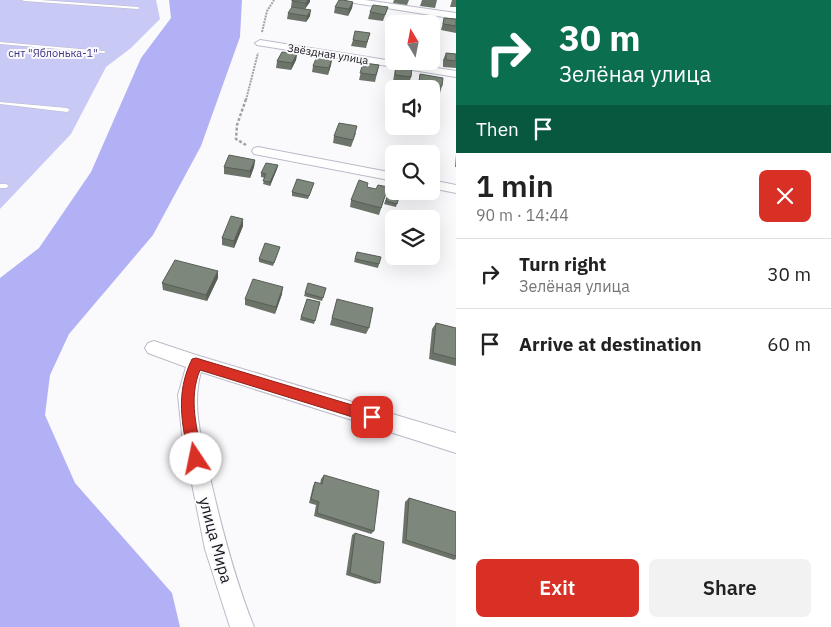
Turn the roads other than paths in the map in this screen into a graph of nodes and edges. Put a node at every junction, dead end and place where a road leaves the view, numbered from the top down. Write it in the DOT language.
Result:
graph roads {
  1 [pos="24,0"];
  2 [pos="348,0"];
  3 [pos="138,8"];
  4 [pos="456,16"];
  5 [pos="0,43"];
  6 [pos="260,44"];
  7 [pos="104,52"];
  8 [pos="456,74"];
  9 [pos="0,103"];
  10 [pos="67,110"];
  11 [pos="258,151"];
  12 [pos="385,175"];
  13 [pos="440,186"];
  14 [pos="456,189"];
  15 [pos="154,348"];
  16 [pos="196,363"];
  17 [pos="456,443"];
  18 [pos="242,627"];
  1 -- 3 [label="lane"];
  2 -- 4 [label="street"];
  5 -- 7 [label="lane"];
  6 -- 8 [label="street, Звёздная улица"];
  9 -- 10 [label="lane"];
  11 -- 12 [label="street"];
  13 -- 14 [label="street"];
  15 -- 16 [label="street"];
  16 -- 17 [label="street"];
  16 -- 18 [label="street, улица Мира"];
}
